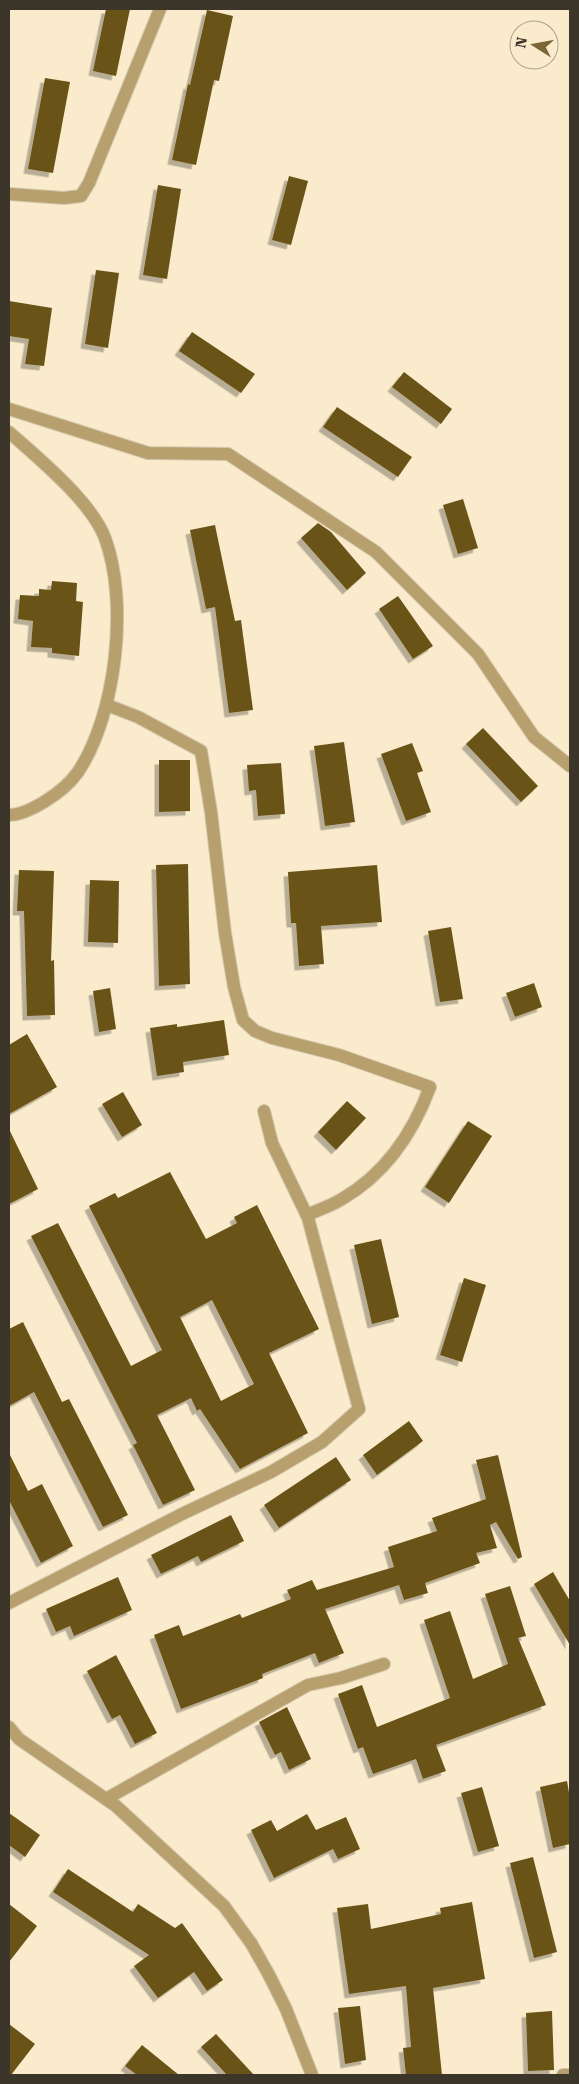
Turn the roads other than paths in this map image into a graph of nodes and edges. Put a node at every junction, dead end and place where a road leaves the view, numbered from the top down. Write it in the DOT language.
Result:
graph roads {
  1 [pos="160,9"];
  2 [pos="9,194"];
  3 [pos="9,409"];
  4 [pos="9,432"];
  5 [pos="107,706"];
  6 [pos="570,766"];
  7 [pos="9,814"];
  8 [pos="264,1111"];
  9 [pos="307,1215"];
  10 [pos="9,1603"];
  11 [pos="384,1664"];
  12 [pos="9,1727"];
  13 [pos="106,1799"];
  14 [pos="312,2075"];
  15 [pos="563,2075"];
  16 [pos="570,2075"];
  1 -- 2 [label="street"];
  3 -- 6 [label="street"];
  4 -- 5 [label="street"];
  5 -- 7 [label="street"];
  5 -- 9 [label="street"];
  8 -- 9 [label="street"];
  9 -- 10 [label="street"];
  11 -- 13 [label="street"];
  12 -- 13 [label="street"];
  13 -- 14 [label="street"];
  15 -- 16 [label="street"];
}
